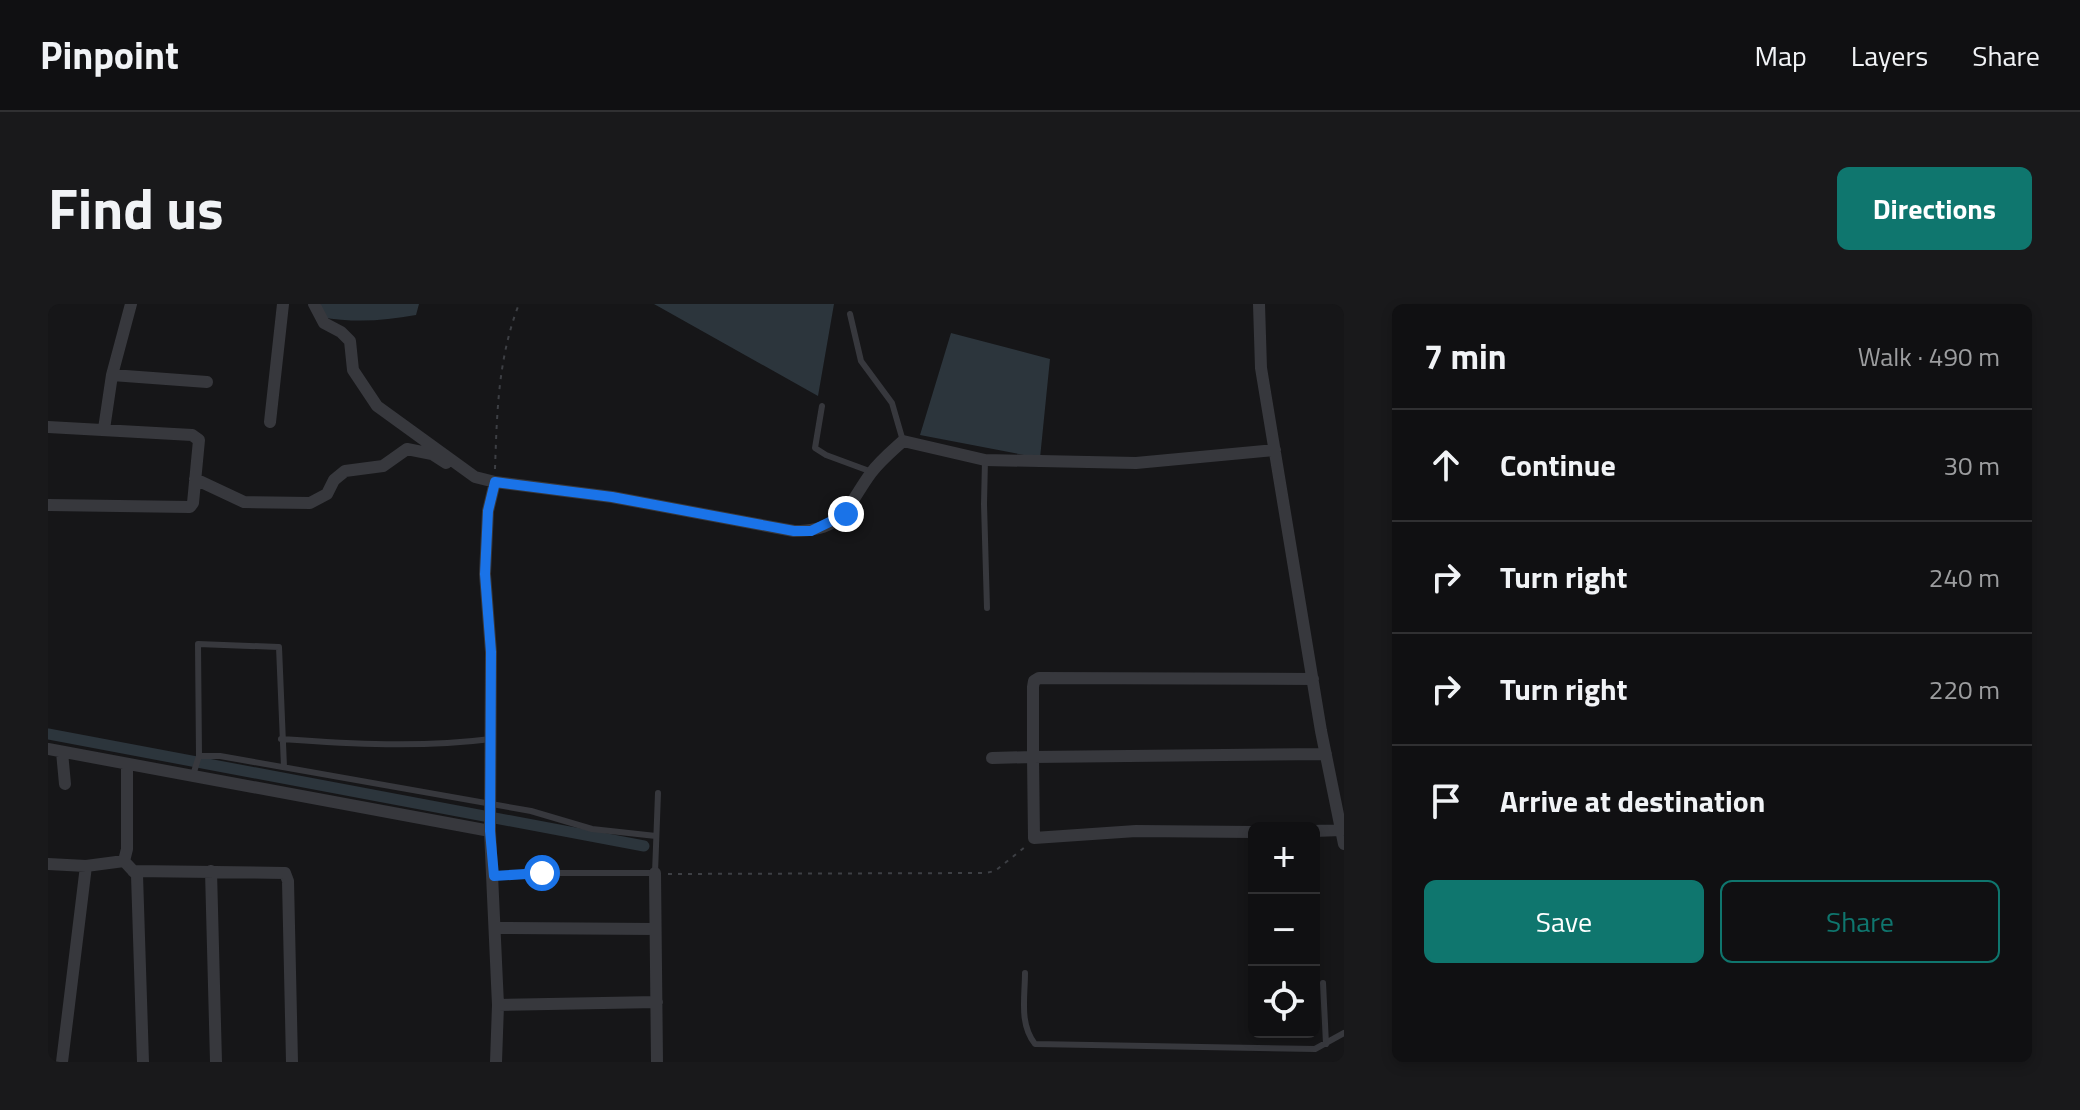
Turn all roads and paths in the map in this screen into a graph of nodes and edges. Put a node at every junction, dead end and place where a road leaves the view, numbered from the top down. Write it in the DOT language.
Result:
graph roads {
  1 [pos="131,304"];
  2 [pos="283,304"];
  3 [pos="314,304"];
  4 [pos="519,304"];
  5 [pos="1259,304"];
  6 [pos="850,314"];
  7 [pos="112,375"];
  8 [pos="207,382"];
  9 [pos="822,406"];
  10 [pos="270,422"];
  11 [pos="48,427"];
  12 [pos="104,429"];
  13 [pos="903,441"];
  14 [pos="1275,450"];
  15 [pos="985,460"];
  16 [pos="872,472"];
  17 [pos="475,477"];
  18 [pos="195,479"];
  19 [pos="495,482"];
  20 [pos="48,505"];
  21 [pos="987,608"];
  22 [pos="1313,679"];
  23 [pos="281,739"];
  24 [pos="491,739"];
  25 [pos="48,749"];
  26 [pos="62,752"];
  27 [pos="1326,754"];
  28 [pos="199,756"];
  29 [pos="1033,757"];
  30 [pos="992,758"];
  31 [pos="127,764"];
  32 [pos="284,767"];
  33 [pos="193,776"];
  34 [pos="65,784"];
  35 [pos="658,793"];
  36 [pos="491,815"];
  37 [pos="1341,830"];
  38 [pos="1320,831"];
  39 [pos="1248,832"];
  40 [pos="656,836"];
  41 [pos="1034,838"];
  42 [pos="1344,844"];
  43 [pos="48,864"];
  44 [pos="86,866"];
  45 [pos="128,866"];
  46 [pos="211,871"];
  47 [pos="655,873"];
  48 [pos="494,876"];
  49 [pos="495,928"];
  50 [pos="655,929"];
  51 [pos="1025,973"];
  52 [pos="1323,983"];
  53 [pos="657,1002"];
  54 [pos="498,1005"];
  55 [pos="1344,1033"];
  56 [pos="1326,1044"];
  57 [pos="62,1062"];
  58 [pos="143,1062"];
  59 [pos="216,1062"];
  60 [pos="292,1062"];
  61 [pos="496,1062"];
  62 [pos="657,1062"];
  1 -- 7 [label="street"];
  2 -- 10 [label="street"];
  3 -- 17 [label="street"];
  4 -- 19 [label="path"];
  5 -- 14 [label="street"];
  6 -- 13 [label="lane"];
  7 -- 8 [label="street"];
  7 -- 12 [label="street"];
  9 -- 16 [label="lane"];
  11 -- 12 [label="street"];
  12 -- 18 [label="street"];
  13 -- 15 [label="street"];
  13 -- 16 [label="street"];
  14 -- 15 [label="street"];
  14 -- 22 [label="street"];
  15 -- 21 [label="lane"];
  16 -- 19 [label="street"];
  17 -- 18 [label="street"];
  17 -- 19 [label="street"];
  18 -- 20 [label="street"];
  19 -- 24 [label="street"];
  22 -- 27 [label="street"];
  22 -- 29 [label="street"];
  23 -- 24 [label="lane"];
  23 -- 28 [label="lane"];
  23 -- 32 [label="lane"];
  24 -- 36 [label="street"];
  25 -- 26 [label="street"];
  26 -- 31 [label="street"];
  26 -- 34 [label="street"];
  27 -- 29 [label="street"];
  27 -- 37 [label="street"];
  28 -- 32 [label="lane"];
  28 -- 33 [label="lane"];
  29 -- 30 [label="street"];
  29 -- 41 [label="street"];
  31 -- 33 [label="street"];
  31 -- 45 [label="street"];
  32 -- 36 [label="lane"];
  33 -- 36 [label="street"];
  35 -- 40 [label="lane"];
  36 -- 40 [label="lane"];
  36 -- 48 [label="street"];
  37 -- 38 [label="street"];
  37 -- 42 [label="street"];
  39 -- 41 [label="street"];
  40 -- 47 [label="lane"];
  41 -- 47 [label="path"];
  43 -- 44 [label="street"];
  44 -- 45 [label="street"];
  44 -- 57 [label="street"];
  45 -- 46 [label="street"];
  45 -- 58 [label="street"];
  46 -- 59 [label="street"];
  46 -- 60 [label="street"];
  47 -- 48 [label="lane"];
  47 -- 50 [label="street"];
  48 -- 49 [label="street"];
  49 -- 50 [label="street"];
  49 -- 54 [label="street"];
  50 -- 53 [label="street"];
  51 -- 56 [label="lane"];
  52 -- 56 [label="lane"];
  53 -- 54 [label="street"];
  53 -- 62 [label="street"];
  54 -- 61 [label="street"];
  55 -- 56 [label="lane"];
}
